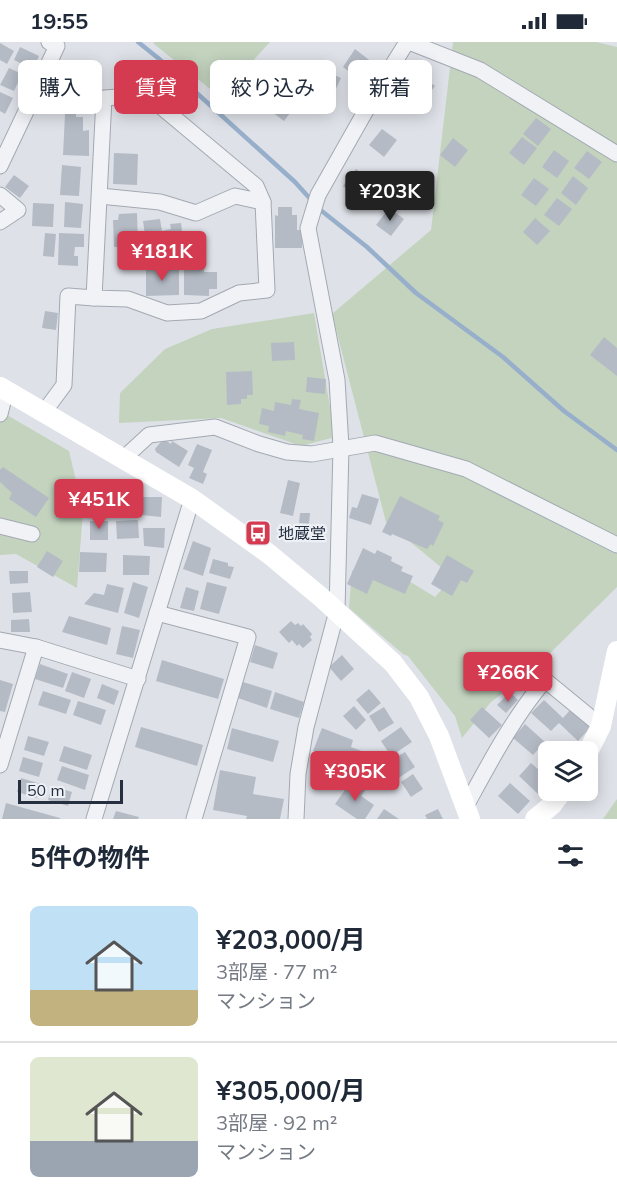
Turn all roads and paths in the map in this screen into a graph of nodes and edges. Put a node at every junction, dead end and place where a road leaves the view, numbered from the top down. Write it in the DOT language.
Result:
graph roads {
  1 [pos="50,42"];
  2 [pos="408,42"];
  3 [pos="617,154"];
  4 [pos="1,160"];
  5 [pos="0,195"];
  6 [pos="99,196"];
  7 [pos="263,202"];
  8 [pos="0,222"];
  9 [pos="94,298"];
  10 [pos="3,388"];
  11 [pos="44,412"];
  12 [pos="0,414"];
  13 [pos="341,447"];
  14 [pos="124,458"];
  15 [pos="192,499"];
  16 [pos="0,526"];
  17 [pos="32,534"];
  18 [pos="617,545"];
  19 [pos="337,611"];
  20 [pos="157,613"];
  21 [pos="0,639"];
  22 [pos="36,647"];
  23 [pos="617,651"];
  24 [pos="138,679"];
  25 [pos="601,726"];
  26 [pos="6,727"];
  27 [pos="594,741"];
  28 [pos="0,765"];
  29 [pos="555,801"];
  30 [pos="468,813"];
  31 [pos="94,819"];
  32 [pos="194,819"];
  33 [pos="296,819"];
  34 [pos="535,819"];
  1 -- 4 [label="street"];
  2 -- 3 [label="street"];
  2 -- 13 [label="street"];
  5 -- 8 [label="street"];
  6 -- 7 [label="street"];
  6 -- 7 [label="street"];
  6 -- 9 [label="street"];
  7 -- 9 [label="street"];
  9 -- 11 [label="street"];
  10 -- 11 [label="street"];
  10 -- 12 [label="street"];
  11 -- 14 [label="street"];
  13 -- 14 [label="street"];
  13 -- 18 [label="street"];
  13 -- 19 [label="street"];
  14 -- 15 [label="street"];
  15 -- 19 [label="street"];
  15 -- 20 [label="street"];
  16 -- 17 [label="street"];
  19 -- 30 [label="street"];
  19 -- 33 [label="street"];
  20 -- 24 [label="street"];
  20 -- 32 [label="street"];
  21 -- 22 [label="street"];
  22 -- 24 [label="street"];
  22 -- 26 [label="street"];
  23 -- 25 [label="street"];
  24 -- 31 [label="street"];
  25 -- 27 [label="street"];
  25 -- 30 [label="street"];
  26 -- 28 [label="street"];
  29 -- 34 [label="street"];
}
